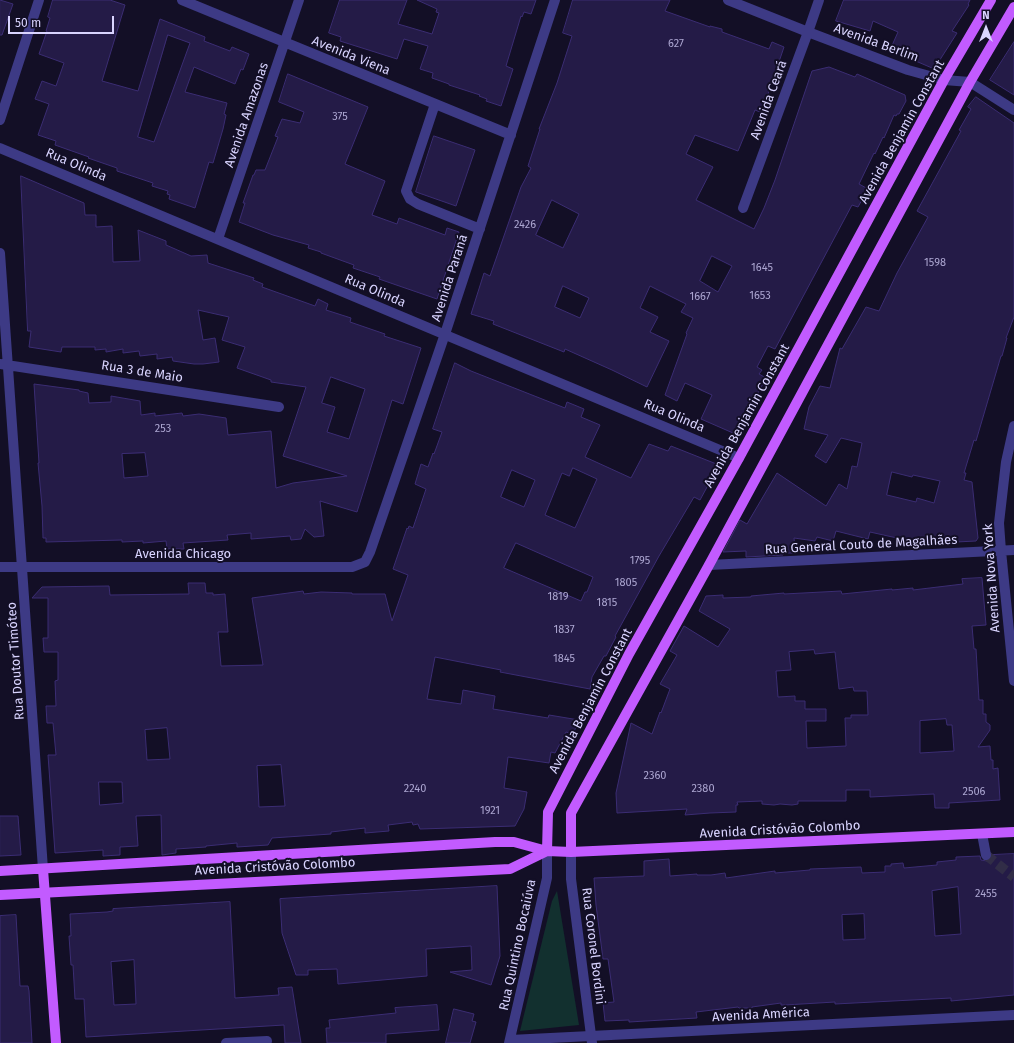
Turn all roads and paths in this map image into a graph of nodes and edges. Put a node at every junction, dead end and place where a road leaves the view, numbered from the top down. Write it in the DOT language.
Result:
graph roads {
  1 [pos="39,0"];
  2 [pos="182,0"];
  3 [pos="299,0"];
  4 [pos="555,0"];
  5 [pos="728,0"];
  6 [pos="819,0"];
  7 [pos="991,0"];
  8 [pos="1014,7"];
  9 [pos="808,32"];
  10 [pos="285,43"];
  11 [pos="944,80"];
  12 [pos="970,82"];
  13 [pos="435,104"];
  14 [pos="1014,110"];
  15 [pos="0,120"];
  16 [pos="511,135"];
  17 [pos="0,148"];
  18 [pos="743,208"];
  19 [pos="480,229"];
  20 [pos="218,239"];
  21 [pos="0,253"];
  22 [pos="445,334"];
  23 [pos="4,364"];
  24 [pos="279,406"];
  25 [pos="1014,426"];
  26 [pos="739,458"];
  27 [pos="1014,550"];
  28 [pos="1001,551"];
  29 [pos="365,562"];
  30 [pos="708,565"];
  31 [pos="0,568"];
  32 [pos="23,568"];
  33 [pos="1014,681"];
  34 [pos="1014,832"];
  35 [pos="982,834"];
  36 [pos="547,852"];
  37 [pos="571,852"];
  38 [pos="986,856"];
  39 [pos="44,869"];
  40 [pos="0,871"];
  41 [pos="46,892"];
  42 [pos="0,895"];
  43 [pos="1014,1015"];
  44 [pos="591,1040"];
  45 [pos="267,1041"];
  46 [pos="510,1042"];
  47 [pos="56,1043"];
  48 [pos="226,1043"];
  1 -- 15 [label="street"];
  2 -- 10 [label="street, Avenida Viena"];
  3 -- 10 [label="street, Avenida Amazonas"];
  4 -- 16 [label="street, Avenida Paraná"];
  5 -- 9 [label="street, Avenida Berlim"];
  6 -- 9 [label="street, Avenida Ceará"];
  7 -- 11 [label="main road, Avenida Benjamin Constant"];
  8 -- 12 [label="main road"];
  9 -- 11 [label="street, Avenida Berlim"];
  9 -- 18 [label="street, Avenida Ceará"];
  10 -- 13 [label="street, Avenida Viena"];
  10 -- 20 [label="street, Avenida Amazonas"];
  11 -- 12 [label="street, Avenida Berlim"];
  11 -- 26 [label="main road, Avenida Benjamin Constant"];
  12 -- 14 [label="street, Avenida Berlim"];
  12 -- 30 [label="main road"];
  13 -- 16 [label="street, Avenida Viena"];
  13 -- 19 [label="street"];
  16 -- 19 [label="street, Avenida Paraná"];
  17 -- 20 [label="street, Rua Olinda"];
  19 -- 22 [label="street, Avenida Paraná"];
  20 -- 22 [label="street, Rua Olinda"];
  21 -- 23 [label="street, Rua Doutor Timóteo"];
  22 -- 26 [label="street, Rua Olinda"];
  22 -- 29 [label="street, Avenida Paraná"];
  23 -- 24 [label="street, Rua 3 de Maio"];
  23 -- 32 [label="street, Rua Doutor Timóteo"];
  25 -- 28 [label="street, Avenida Nova York"];
  26 -- 36 [label="main road, Avenida Benjamin Constant"];
  27 -- 28 [label="street, Rua General Couto de Magalhães"];
  28 -- 30 [label="street, Rua General Couto de Magalhães"];
  28 -- 33 [label="street, Avenida Nova York"];
  29 -- 32 [label="street, Avenida Chicago"];
  30 -- 37 [label="main road"];
  31 -- 32 [label="street, Avenida Chicago"];
  32 -- 39 [label="street, Rua Doutor Timóteo"];
  34 -- 35 [label="main road, Avenida Cristóvão Colombo"];
  35 -- 37 [label="main road, Avenida Cristóvão Colombo"];
  35 -- 38 [label="street"];
  36 -- 37 [label="main road, Avenida Cristóvão Colombo"];
  36 -- 39 [label="main road, Avenida Cristóvão Colombo"];
  36 -- 41 [label="main road, Avenida Cristóvão Colombo"];
  36 -- 46 [label="street, Rua Quintino Bocaiúva"];
  37 -- 44 [label="street, Rua Coronel Bordini"];
  39 -- 40 [label="main road, Avenida Cristóvão Colombo"];
  39 -- 41 [label="main road, Rua Doutor Timóteo"];
  41 -- 42 [label="main road, Avenida Cristóvão Colombo"];
  41 -- 47 [label="main road, Rua Doutor Timóteo"];
  43 -- 44 [label="street, Avenida América"];
  44 -- 46 [label="street, Avenida América"];
  45 -- 48 [label="street"];
}
